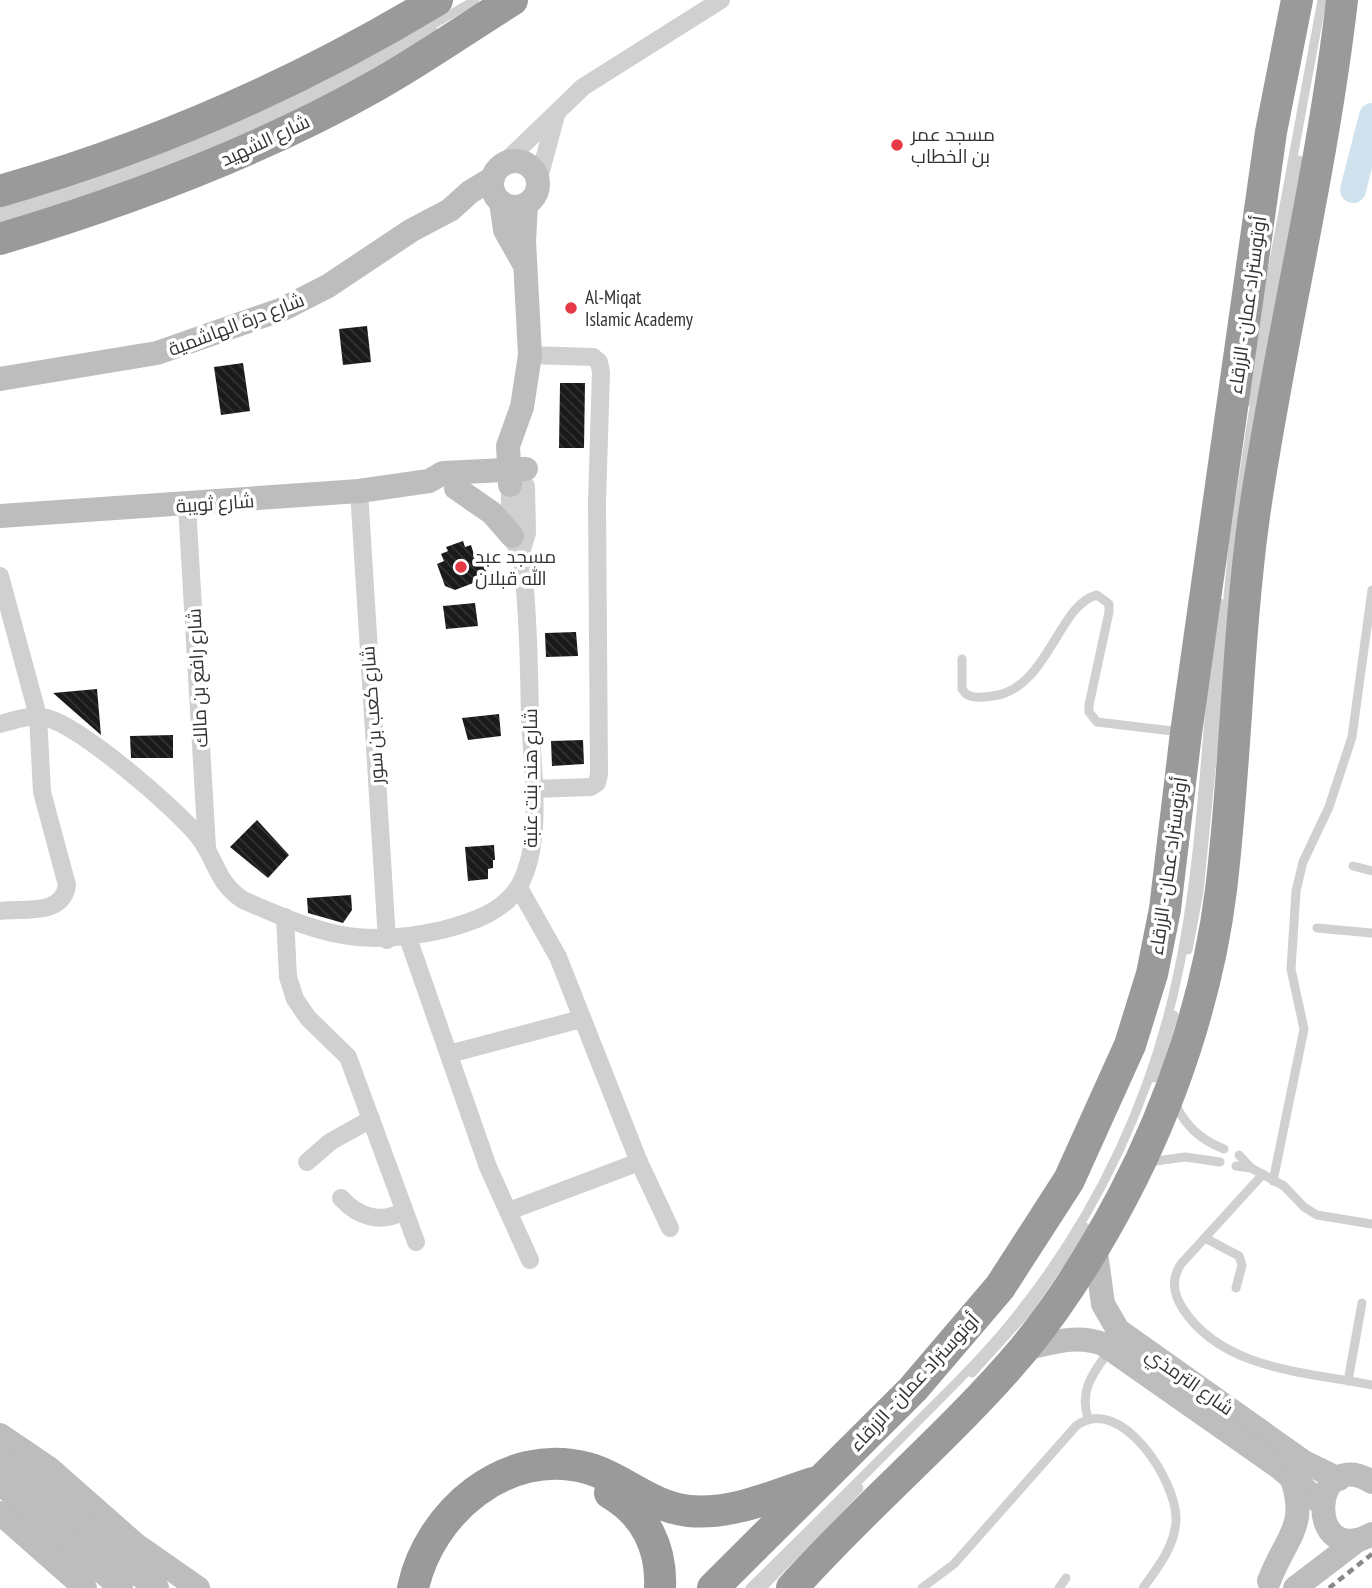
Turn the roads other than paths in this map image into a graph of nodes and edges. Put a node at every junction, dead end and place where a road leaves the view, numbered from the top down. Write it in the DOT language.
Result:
graph roads {
  1 [pos="437,0"];
  2 [pos="475,0"];
  3 [pos="490,0"];
  4 [pos="512,0"];
  5 [pos="721,0"];
  6 [pos="1278,0"];
  7 [pos="1297,0"];
  8 [pos="1322,0"];
  9 [pos="1329,0"];
  10 [pos="1342,0"];
  11 [pos="557,112"];
  12 [pos="1271,132"];
  13 [pos="538,181"];
  14 [pos="505,190"];
  15 [pos="0,191"];
  16 [pos="0,211"];
  17 [pos="0,219"];
  18 [pos="0,239"];
  19 [pos="530,355"];
  20 [pos="0,379"];
  21 [pos="518,478"];
  22 [pos="429,481"];
  23 [pos="456,488"];
  24 [pos="359,491"];
  25 [pos="187,505"];
  26 [pos="0,516"];
  27 [pos="517,544"];
  28 [pos="0,576"];
  29 [pos="1372,590"];
  30 [pos="962,659"];
  31 [pos="38,716"];
  32 [pos="0,724"];
  33 [pos="1186,733"];
  34 [pos="533,789"];
  35 [pos="207,851"];
  36 [pos="1353,866"];
  37 [pos="1372,871"];
  38 [pos="519,888"];
  39 [pos="0,911"];
  40 [pos="285,918"];
  41 [pos="1317,928"];
  42 [pos="1372,933"];
  43 [pos="408,938"];
  44 [pos="387,940"];
  45 [pos="581,1019"];
  46 [pos="449,1055"];
  47 [pos="1170,1088"];
  48 [pos="371,1119"];
  49 [pos="1224,1149"];
  50 [pos="1240,1155"];
  51 [pos="307,1162"];
  52 [pos="1220,1162"];
  53 [pos="639,1163"];
  54 [pos="1138,1166"];
  55 [pos="1236,1166"];
  56 [pos="1251,1167"];
  57 [pos="1263,1174"];
  58 [pos="1273,1181"];
  59 [pos="341,1198"];
  60 [pos="404,1211"];
  61 [pos="509,1211"];
  62 [pos="1372,1224"];
  63 [pos="670,1227"];
  64 [pos="1205,1238"];
  65 [pos="416,1242"];
  66 [pos="1095,1245"];
  67 [pos="530,1260"];
  68 [pos="1236,1288"];
  69 [pos="1362,1303"];
  70 [pos="1111,1348"];
  71 [pos="1024,1349"];
  72 [pos="1348,1381"];
  73 [pos="1372,1385"];
  74 [pos="1088,1419"];
  75 [pos="0,1435"];
  76 [pos="0,1457"];
  77 [pos="1291,1476"];
  78 [pos="1361,1477"];
  79 [pos="818,1482"];
  80 [pos="0,1483"];
  81 [pos="1321,1508"];
  82 [pos="0,1513"];
  83 [pos="1365,1537"];
  84 [pos="1066,1578"];
  85 [pos="1264,1584"];
  86 [pos="85,1588"];
  87 [pos="121,1588"];
  88 [pos="157,1588"];
  89 [pos="198,1588"];
  90 [pos="413,1588"];
  91 [pos="430,1588"];
  92 [pos="660,1588"];
  93 [pos="713,1588"];
  94 [pos="750,1588"];
  95 [pos="762,1588"];
  96 [pos="792,1588"];
  97 [pos="922,1588"];
  98 [pos="1059,1588"];
  99 [pos="1143,1588"];
  100 [pos="1295,1588"];
  1 -- 15 [label="highway"];
  2 -- 16 [label="lane"];
  3 -- 17 [label="lane"];
  4 -- 18 [label="highway, شارع الشهيد"];
  5 -- 11 [label="street"];
  6 -- 12 [label="highway"];
  7 -- 12 [label="highway, أوتوستراد عمان - الزرقاء"];
  8 -- 94 [label="lane"];
  9 -- 95 [label="lane"];
  10 -- 47 [label="highway, أوتوستراد عمان - الزرقاء"];
  11 -- 13 [label="street"];
  11 -- 14 [label="street"];
  12 -- 33 [label="highway, أوتوستراد عمان - الزرقاء"];
  13 -- 14 [label="main road"];
  13 -- 14 [label="main road"];
  14 -- 19 [label="main road, شارع هند بنت عتبة"];
  14 -- 20 [label="main road, شارع درة الهاشمية"];
  19 -- 21 [label="main road, شارع هند بنت عتبة"];
  19 -- 34 [label="street"];
  21 -- 22 [label="main road, شارع ثويبة"];
  21 -- 23 [label="main road, شارع ثويبة"];
  21 -- 27 [label="street, شارع هند بنت عتبة"];
  22 -- 23 [label="main road, شارع ثويبة"];
  22 -- 24 [label="main road, شارع ثويبة"];
  23 -- 27 [label="main road"];
  24 -- 25 [label="main road, شارع ثويبة"];
  24 -- 44 [label="street, شارع كعب بن سور"];
  25 -- 26 [label="main road, شارع ثويبة"];
  25 -- 35 [label="street, شارع رافع بن مالك"];
  27 -- 34 [label="street, شارع هند بنت عتبة"];
  28 -- 31 [label="street"];
  29 -- 58 [label="lane"];
  30 -- 33 [label="lane"];
  31 -- 32 [label="street"];
  31 -- 35 [label="street"];
  31 -- 39 [label="street"];
  33 -- 79 [label="highway, أوتوستراد عمان - الزرقاء"];
  34 -- 38 [label="street, شارع هند بنت عتبة"];
  35 -- 40 [label="street"];
  36 -- 37 [label="lane"];
  38 -- 43 [label="street"];
  38 -- 45 [label="street"];
  40 -- 44 [label="street"];
  40 -- 48 [label="street"];
  41 -- 42 [label="lane"];
  43 -- 44 [label="street"];
  43 -- 46 [label="street"];
  45 -- 46 [label="street"];
  45 -- 53 [label="street"];
  46 -- 61 [label="street"];
  47 -- 49 [label="lane"];
  47 -- 54 [label="highway, أوتوستراد عمان - الزرقاء"];
  48 -- 51 [label="street"];
  48 -- 60 [label="street"];
  50 -- 56 [label="lane"];
  52 -- 54 [label="lane"];
  53 -- 61 [label="street"];
  53 -- 63 [label="street"];
  54 -- 66 [label="highway, أوتوستراد عمان - الزرقاء"];
  55 -- 56 [label="lane"];
  56 -- 57 [label="lane"];
  57 -- 58 [label="lane"];
  57 -- 64 [label="lane"];
  58 -- 62 [label="lane"];
  59 -- 60 [label="street"];
  60 -- 65 [label="street"];
  61 -- 67 [label="street"];
  64 -- 68 [label="lane"];
  64 -- 72 [label="lane"];
  66 -- 71 [label="highway, أوتوستراد عمان - الزرقاء"];
  66 -- 78 [label="main road, شارع الترمذي"];
  69 -- 72 [label="lane"];
  70 -- 71 [label="main road, شارع الترمذي"];
  70 -- 74 [label="lane"];
  70 -- 77 [label="main road, شارع الترمذي"];
  71 -- 96 [label="highway, أوتوستراد عمان - الزرقاء"];
  72 -- 73 [label="lane"];
  74 -- 97 [label="lane"];
  74 -- 99 [label="lane"];
  75 -- 89 [label="main road"];
  76 -- 88 [label="main road"];
  77 -- 81 [label="main road, شارع الترمذي"];
  77 -- 85 [label="main road"];
  78 -- 81 [label="main road"];
  79 -- 90 [label="highway"];
  79 -- 93 [label="highway, أوتوستراد عمان - الزرقاء"];
  80 -- 87 [label="main road"];
  81 -- 83 [label="main road, شارع الترمذي"];
  81 -- 85 [label="main road"];
  82 -- 86 [label="main road"];
  83 -- 100 [label="main road"];
  84 -- 98 [label="lane"];
  91 -- 92 [label="highway"];
}
